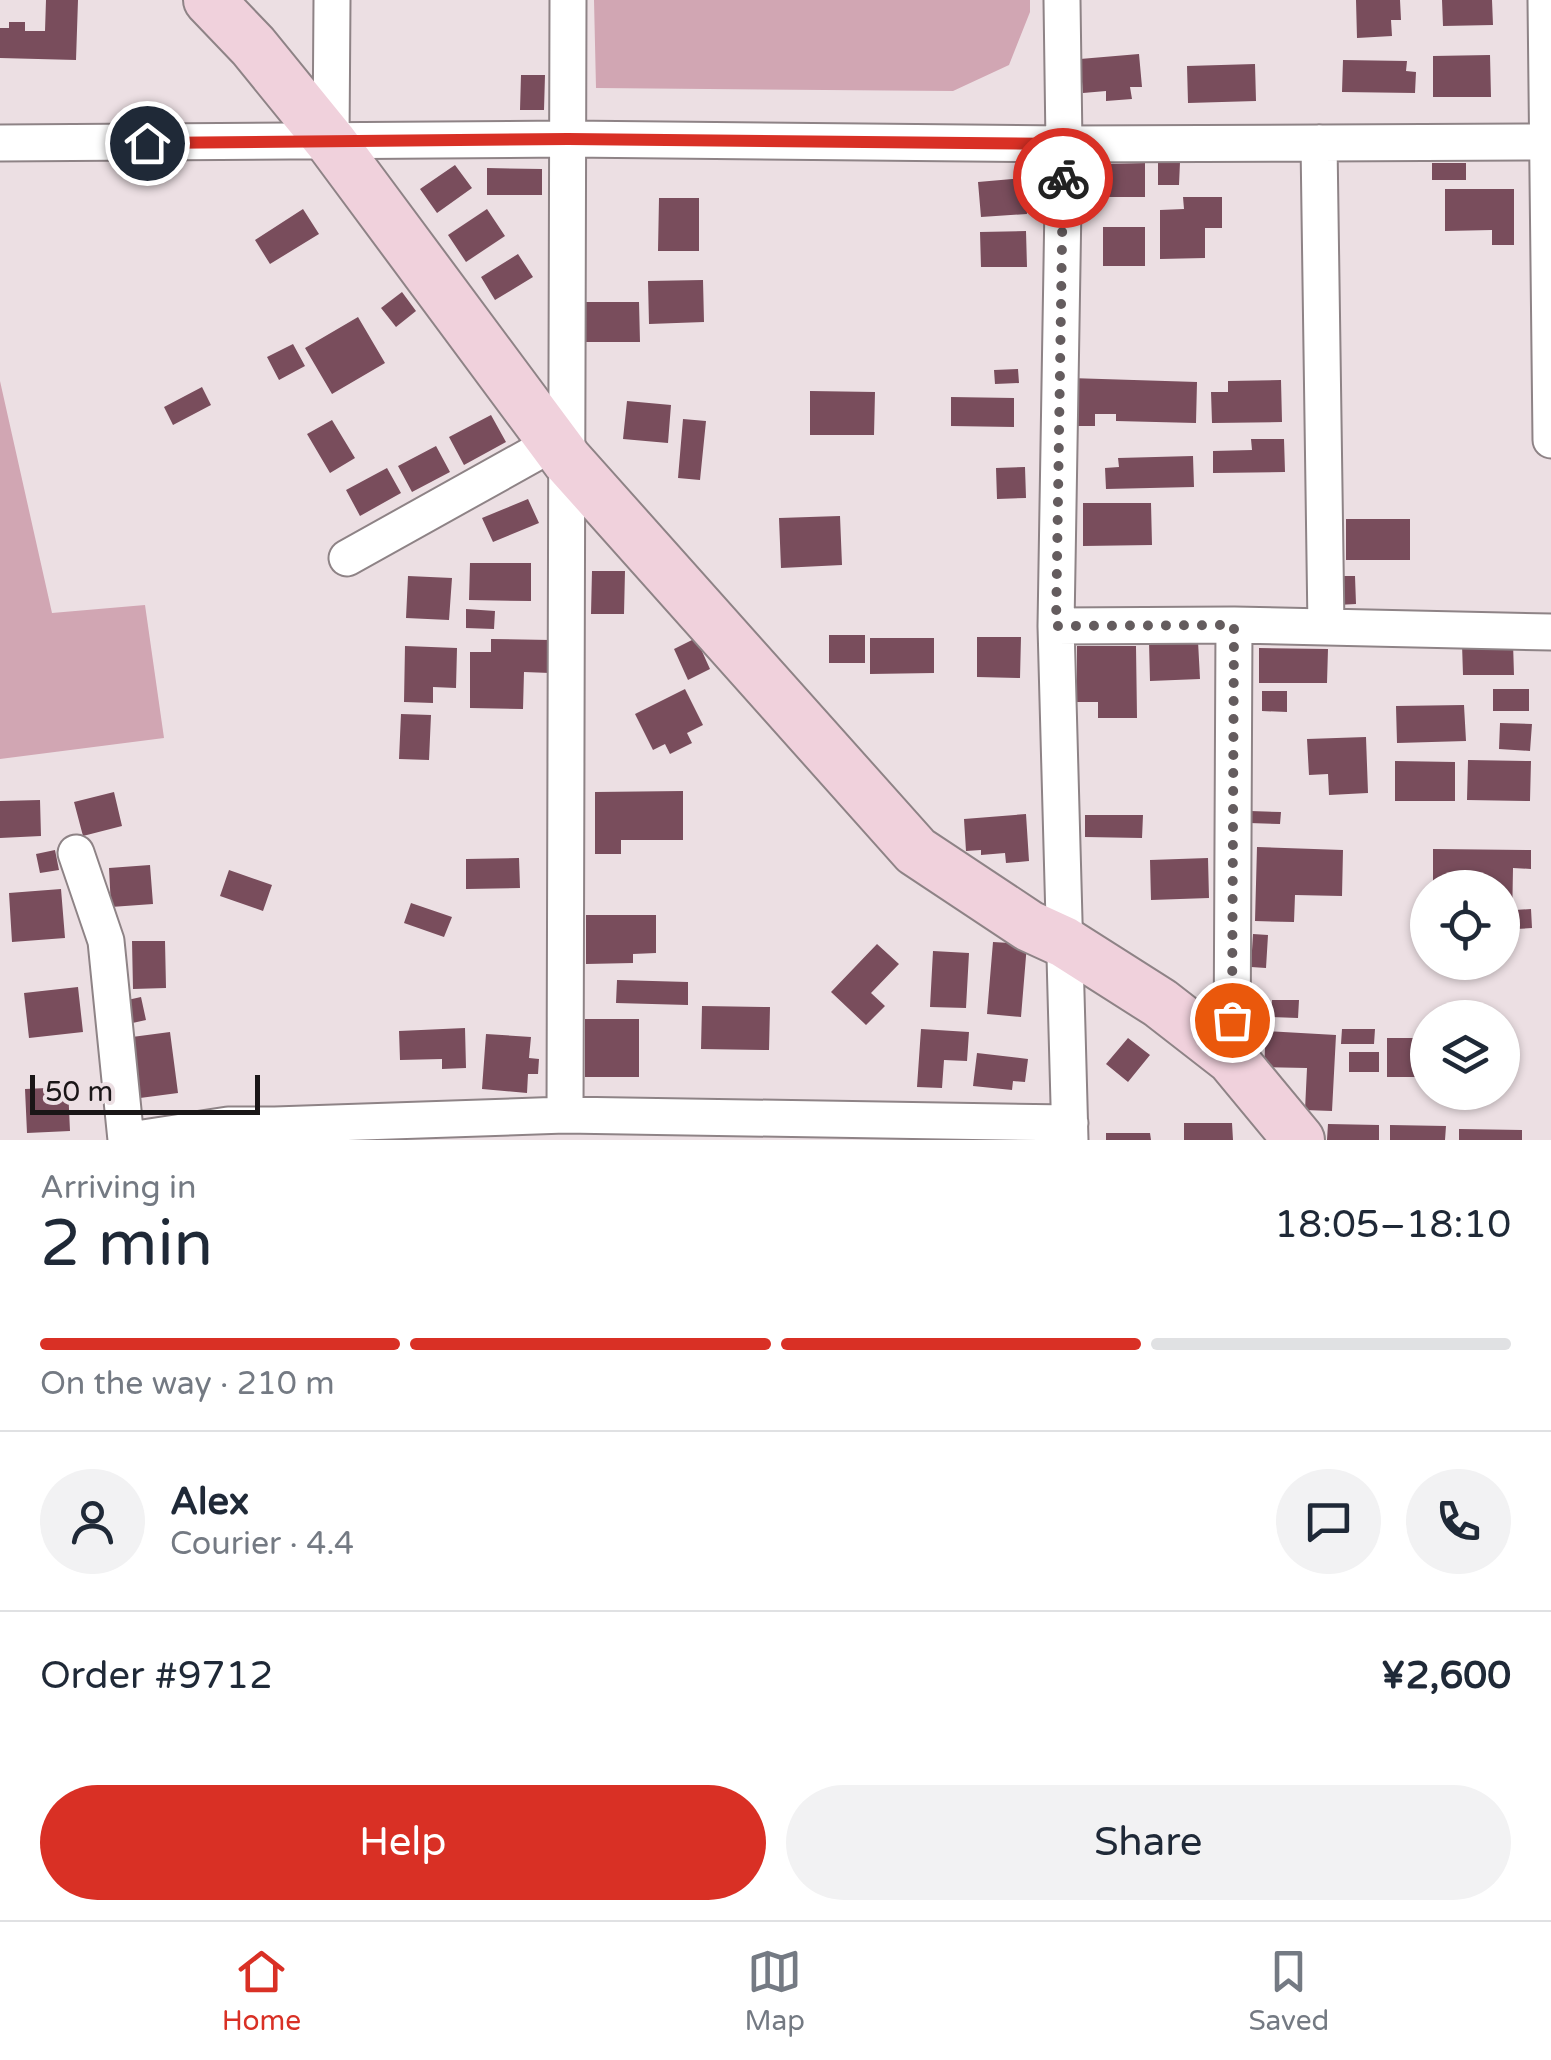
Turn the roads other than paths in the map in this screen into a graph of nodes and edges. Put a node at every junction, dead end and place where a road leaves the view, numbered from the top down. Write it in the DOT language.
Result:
graph roads {
  1 [pos="209,0"];
  2 [pos="332,0"];
  3 [pos="568,0"];
  4 [pos="1062,0"];
  5 [pos="1546,0"];
  6 [pos="568,139"];
  7 [pos="331,142"];
  8 [pos="1320,142"];
  9 [pos="1549,142"];
  10 [pos="0,143"];
  11 [pos="1064,144"];
  12 [pos="1551,440"];
  13 [pos="561,451"];
  14 [pos="347,558"];
  15 [pos="1234,625"];
  16 [pos="1056,626"];
  17 [pos="1326,627"];
  18 [pos="1551,632"];
  19 [pos="76,853"];
  20 [pos="1064,942"];
  21 [pos="1232,1059"];
  22 [pos="564,1116"];
  23 [pos="1070,1131"];
  24 [pos="276,1132"];
  25 [pos="128,1140"];
  26 [pos="1300,1140"];
  1 -- 7 [label="street"];
  2 -- 7 [label="street"];
  3 -- 6 [label="street"];
  4 -- 11 [label="street"];
  5 -- 9 [label="street"];
  6 -- 7 [label="street"];
  6 -- 11 [label="street"];
  6 -- 13 [label="street"];
  7 -- 10 [label="street"];
  7 -- 13 [label="street"];
  8 -- 9 [label="street"];
  8 -- 11 [label="street"];
  8 -- 17 [label="street"];
  9 -- 12 [label="street"];
  11 -- 16 [label="street"];
  13 -- 14 [label="street"];
  13 -- 20 [label="street"];
  13 -- 22 [label="street"];
  15 -- 16 [label="street"];
  15 -- 17 [label="street"];
  15 -- 21 [label="street"];
  16 -- 20 [label="street"];
  17 -- 18 [label="street"];
  19 -- 25 [label="street"];
  20 -- 21 [label="street"];
  20 -- 23 [label="street"];
  21 -- 26 [label="street"];
  22 -- 23 [label="street"];
  22 -- 24 [label="street"];
  24 -- 25 [label="street"];
}
